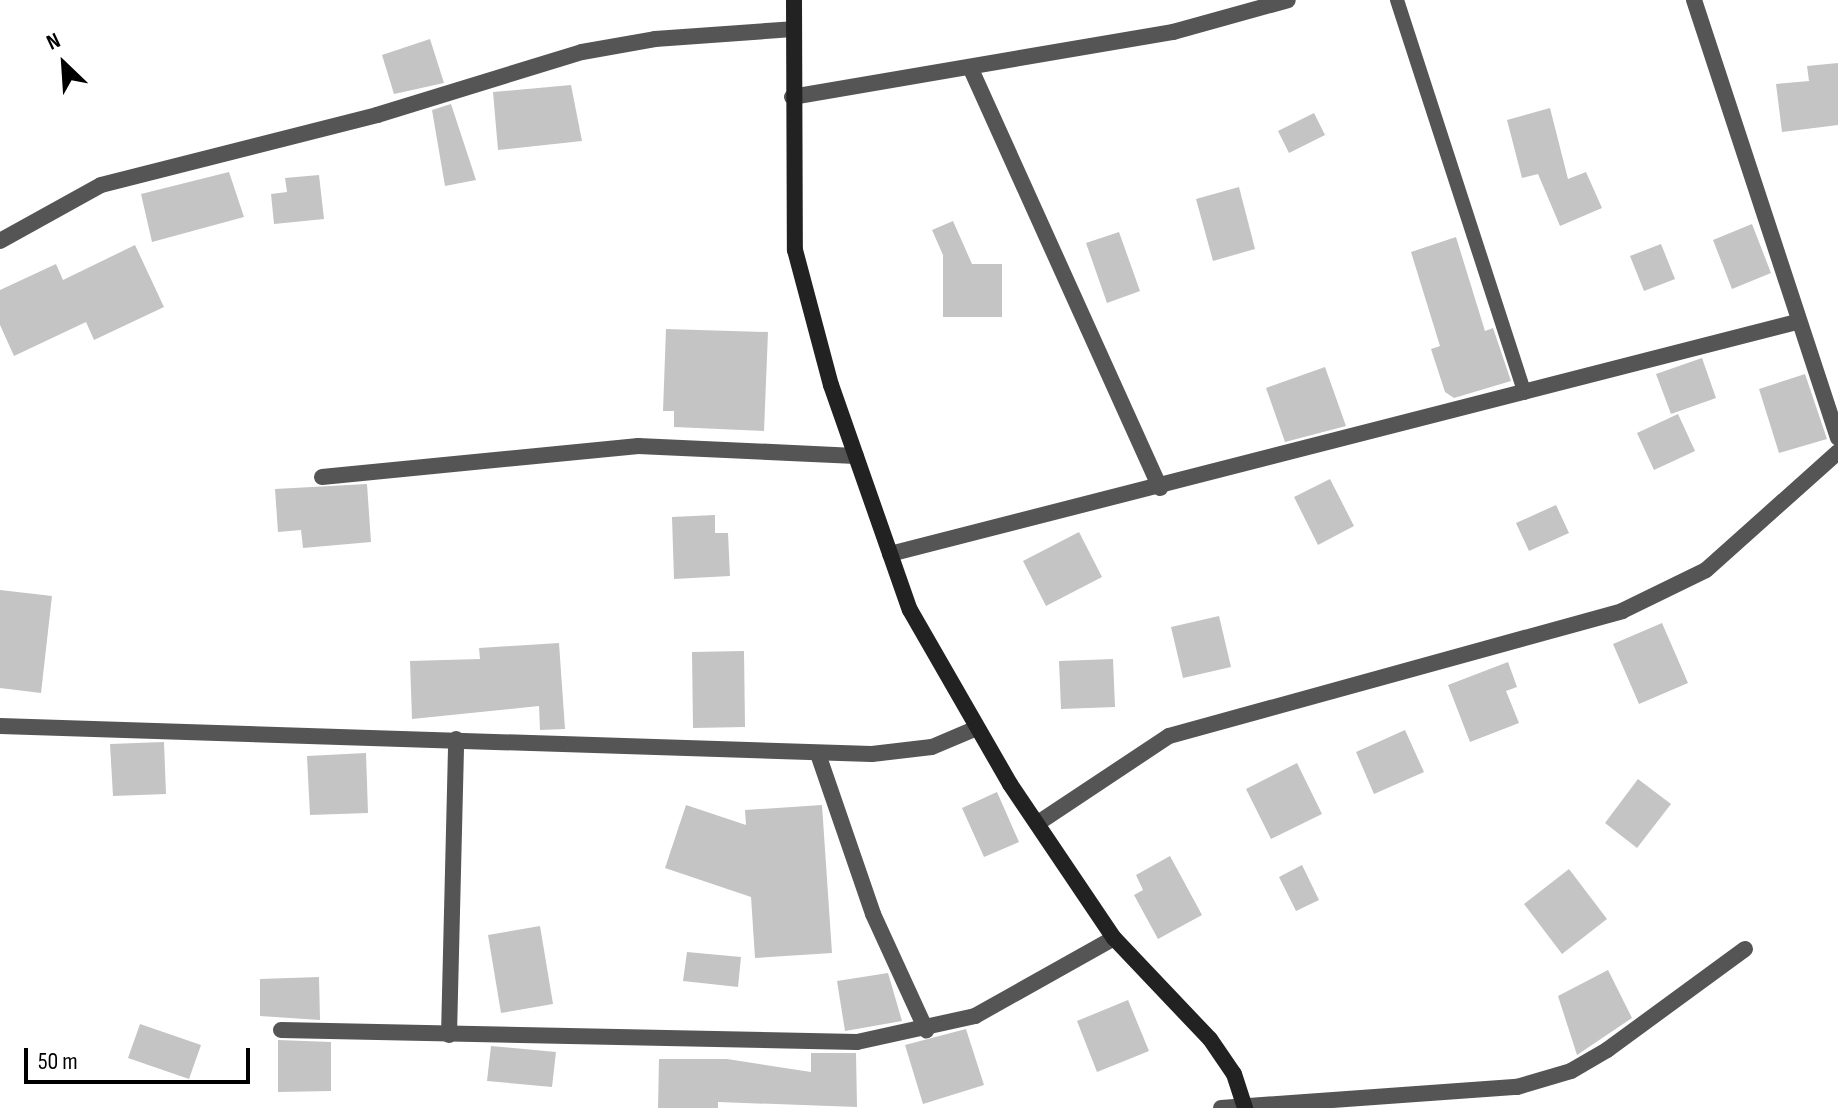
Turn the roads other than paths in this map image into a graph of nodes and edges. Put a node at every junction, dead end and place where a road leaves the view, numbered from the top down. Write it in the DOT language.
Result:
graph roads {
  1 [pos="794,0"];
  2 [pos="1288,0"];
  3 [pos="1397,0"];
  4 [pos="1694,0"];
  5 [pos="793,29"];
  6 [pos="970,67"];
  7 [pos="792,97"];
  8 [pos="0,241"];
  9 [pos="1797,322"];
  10 [pos="1525,393"];
  11 [pos="1838,438"];
  12 [pos="1838,452"];
  13 [pos="856,456"];
  14 [pos="322,477"];
  15 [pos="1160,488"];
  16 [pos="890,554"];
  17 [pos="0,726"];
  18 [pos="977,728"];
  19 [pos="456,739"];
  20 [pos="818,754"];
  21 [pos="1038,823"];
  22 [pos="1114,938"];
  23 [pos="1745,949"];
  24 [pos="281,1030"];
  25 [pos="926,1030"];
  26 [pos="449,1035"];
  27 [pos="1245,1107"];
  28 [pos="1221,1108"];
  1 -- 5 [label="street"];
  2 -- 6 [label="street"];
  3 -- 10 [label="lane"];
  4 -- 9 [label="street"];
  5 -- 7 [label="street"];
  5 -- 8 [label="street"];
  6 -- 7 [label="street"];
  6 -- 15 [label="street"];
  7 -- 13 [label="street"];
  9 -- 10 [label="street"];
  9 -- 11 [label="street"];
  10 -- 15 [label="street"];
  12 -- 21 [label="street"];
  13 -- 14 [label="street"];
  13 -- 16 [label="street"];
  15 -- 16 [label="street"];
  16 -- 18 [label="street"];
  17 -- 19 [label="street"];
  18 -- 20 [label="street"];
  18 -- 21 [label="street"];
  19 -- 20 [label="street"];
  19 -- 26 [label="street"];
  20 -- 25 [label="street"];
  21 -- 22 [label="street"];
  22 -- 25 [label="street"];
  22 -- 27 [label="street"];
  23 -- 27 [label="street"];
  24 -- 26 [label="street"];
  25 -- 26 [label="street"];
  27 -- 28 [label="street"];
}
